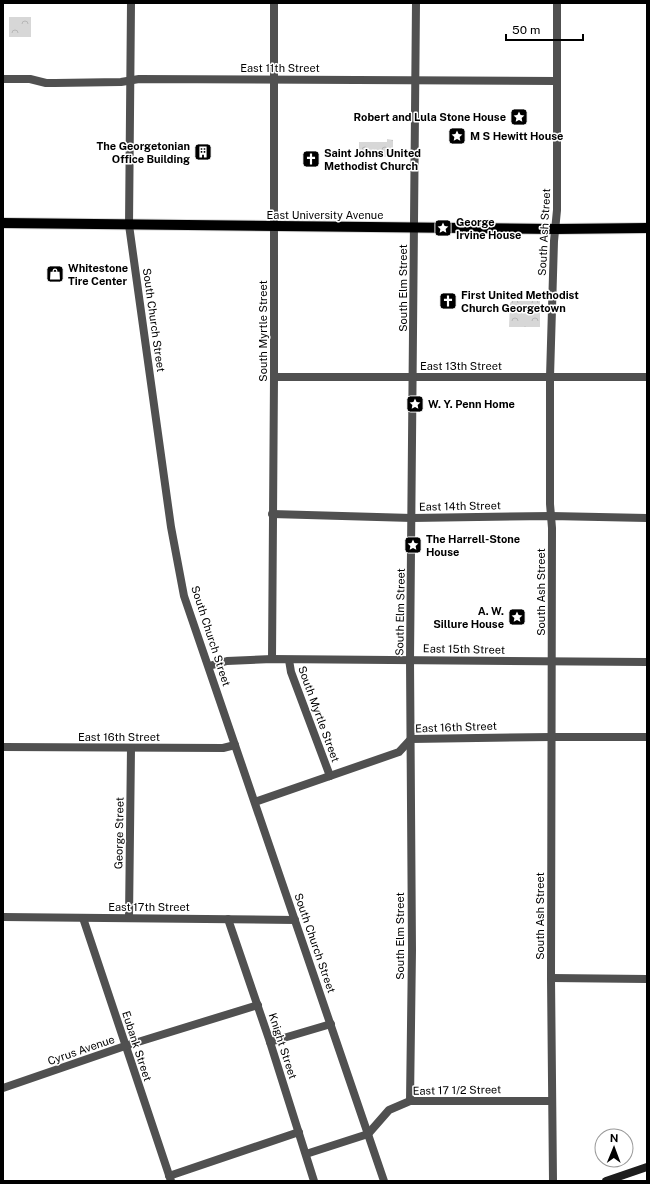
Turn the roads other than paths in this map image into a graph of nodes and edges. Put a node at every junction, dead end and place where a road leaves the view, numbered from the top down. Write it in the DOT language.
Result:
graph roads {
  1 [pos="131,3"];
  2 [pos="274,3"];
  3 [pos="416,3"];
  4 [pos="557,3"];
  5 [pos="3,79"];
  6 [pos="416,79"];
  7 [pos="275,80"];
  8 [pos="129,81"];
  9 [pos="557,81"];
  10 [pos="3,223"];
  11 [pos="129,225"];
  12 [pos="275,227"];
  13 [pos="414,227"];
  14 [pos="647,228"];
  15 [pos="556,229"];
  16 [pos="274,377"];
  17 [pos="413,377"];
  18 [pos="550,377"];
  19 [pos="647,377"];
  20 [pos="272,514"];
  21 [pos="551,516"];
  22 [pos="412,518"];
  23 [pos="647,518"];
  24 [pos="272,659"];
  25 [pos="289,660"];
  26 [pos="410,660"];
  27 [pos="552,661"];
  28 [pos="647,662"];
  29 [pos="209,666"];
  30 [pos="551,736"];
  31 [pos="647,737"];
  32 [pos="411,738"];
  33 [pos="235,745"];
  34 [pos="3,747"];
  35 [pos="131,748"];
  36 [pos="330,776"];
  37 [pos="255,802"];
  38 [pos="3,917"];
  39 [pos="83,918"];
  40 [pos="129,918"];
  41 [pos="228,919"];
  42 [pos="295,920"];
  43 [pos="551,978"];
  44 [pos="647,979"];
  45 [pos="258,1005"];
  46 [pos="331,1024"];
  47 [pos="270,1042"];
  48 [pos="125,1046"];
  49 [pos="3,1088"];
  50 [pos="410,1101"];
  51 [pos="552,1101"];
  52 [pos="299,1132"];
  53 [pos="368,1134"];
  54 [pos="306,1154"];
  55 [pos="647,1167"];
  56 [pos="170,1178"];
  57 [pos="314,1181"];
  58 [pos="384,1181"];
  59 [pos="554,1181"];
  60 [pos="606,1181"];
  1 -- 8 [label="street, South Church Street"];
  2 -- 7 [label="street, South Myrtle Street"];
  3 -- 6 [label="street, South Elm Street"];
  4 -- 9 [label="street, South Ash Street"];
  5 -- 8 [label="street, East 11th Street"];
  6 -- 7 [label="street, East 11th Street"];
  6 -- 9 [label="street, East 11th Street"];
  6 -- 13 [label="street, South Elm Street"];
  7 -- 8 [label="street, East 11th Street"];
  7 -- 12 [label="street, South Myrtle Street"];
  8 -- 11 [label="street, South Church Street"];
  9 -- 15 [label="street, South Ash Street"];
  10 -- 11 [label="main road, East University Avenue"];
  11 -- 12 [label="main road, East University Avenue"];
  11 -- 29 [label="street, South Church Street"];
  12 -- 13 [label="main road, East University Avenue"];
  12 -- 16 [label="street, South Myrtle Street"];
  13 -- 15 [label="main road, East University Avenue"];
  13 -- 17 [label="street, South Elm Street"];
  14 -- 15 [label="main road, East University Avenue"];
  15 -- 18 [label="street, South Ash Street"];
  16 -- 17 [label="street, East 13th Street"];
  16 -- 20 [label="street, South Myrtle Street"];
  17 -- 18 [label="street, East 13th Street"];
  17 -- 22 [label="street, South Elm Street"];
  18 -- 19 [label="street, East 13th Street"];
  18 -- 21 [label="street, South Ash Street"];
  20 -- 22 [label="street, East 14th Street"];
  20 -- 24 [label="street, South Myrtle Street"];
  21 -- 22 [label="street, East 14th Street"];
  21 -- 23 [label="street, East 14th Street"];
  21 -- 27 [label="street, South Ash Street"];
  22 -- 26 [label="street, South Elm Street"];
  24 -- 25 [label="street, East 15th Street"];
  24 -- 29 [label="street, East 15th Street"];
  25 -- 26 [label="street, East 15th Street"];
  25 -- 36 [label="street, South Myrtle Street"];
  26 -- 27 [label="street, East 15th Street"];
  26 -- 32 [label="street, South Elm Street"];
  27 -- 28 [label="street, East 15th Street"];
  27 -- 30 [label="street, South Ash Street"];
  29 -- 33 [label="street, South Church Street"];
  30 -- 31 [label="street, East 16th Street"];
  30 -- 32 [label="street, East 16th Street"];
  30 -- 43 [label="street, South Ash Street"];
  32 -- 36 [label="street, East 16th Street"];
  32 -- 50 [label="street, South Elm Street"];
  33 -- 35 [label="street, East 16th Street"];
  33 -- 37 [label="street, South Church Street"];
  34 -- 35 [label="street, East 16th Street"];
  35 -- 40 [label="street, George Street"];
  36 -- 37 [label="street, East 16th Street"];
  37 -- 42 [label="street, South Church Street"];
  38 -- 39 [label="street, East 17th Street"];
  39 -- 40 [label="street, East 17th Street"];
  39 -- 48 [label="street, Eubank Street"];
  40 -- 41 [label="street, East 17th Street"];
  41 -- 42 [label="street, East 17th Street"];
  41 -- 45 [label="street, Knight Street"];
  42 -- 46 [label="street, South Church Street"];
  43 -- 44 [label="street"];
  43 -- 51 [label="street, South Ash Street"];
  45 -- 47 [label="street, Knight Street"];
  45 -- 48 [label="street, Cyrus Avenue"];
  46 -- 47 [label="street"];
  46 -- 53 [label="street, South Church Street"];
  47 -- 52 [label="street, Knight Street"];
  48 -- 49 [label="street, Cyrus Avenue"];
  48 -- 56 [label="street, Eubank Street"];
  50 -- 51 [label="street, East 17 1/2 Street"];
  50 -- 53 [label="street, East 17 1/2 Street"];
  51 -- 59 [label="street, South Ash Street"];
  52 -- 54 [label="street, Knight Street"];
  52 -- 56 [label="street"];
  53 -- 54 [label="street"];
  53 -- 58 [label="street, South Church Street"];
  54 -- 57 [label="street, Knight Street"];
  55 -- 60 [label="street"];
}
